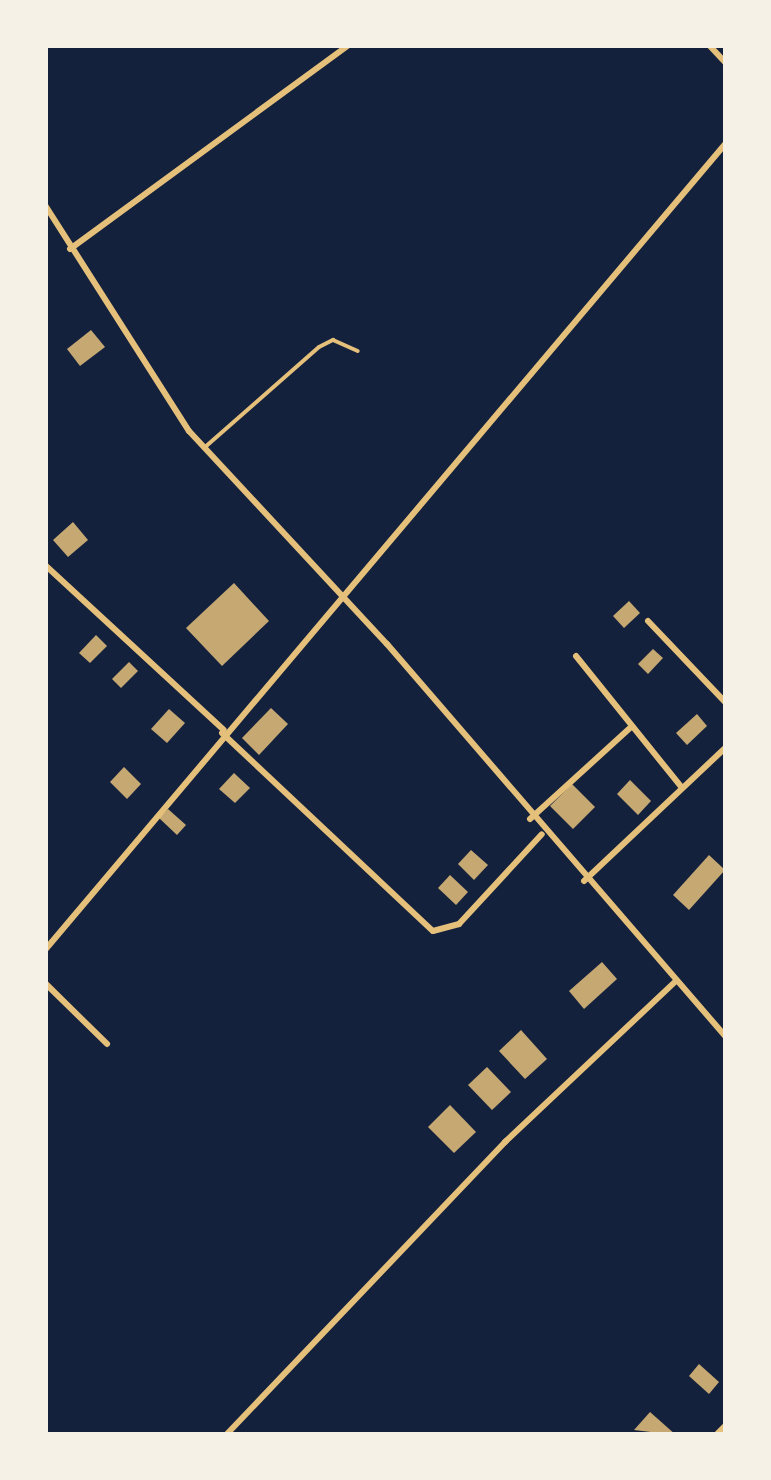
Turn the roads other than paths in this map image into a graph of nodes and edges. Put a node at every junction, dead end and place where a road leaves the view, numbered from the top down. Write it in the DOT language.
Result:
graph roads {
  1 [pos="349,45"];
  2 [pos="709,45"];
  3 [pos="726,63"];
  4 [pos="726,143"];
  5 [pos="45,205"];
  6 [pos="70,250"];
  7 [pos="358,351"];
  8 [pos="204,448"];
  9 [pos="45,564"];
  10 [pos="344,598"];
  11 [pos="648,620"];
  12 [pos="576,656"];
  13 [pos="726,703"];
  14 [pos="631,727"];
  15 [pos="222,730"];
  16 [pos="726,746"];
  17 [pos="682,788"];
  18 [pos="530,819"];
  19 [pos="542,834"];
  20 [pos="584,881"];
  21 [pos="45,950"];
  22 [pos="676,981"];
  23 [pos="45,983"];
  24 [pos="726,1037"];
  25 [pos="107,1044"];
  26 [pos="726,1425"];
  27 [pos="226,1435"];
  28 [pos="716,1435"];
  1 -- 6 [label="street"];
  2 -- 3 [label="street"];
  4 -- 10 [label="street"];
  5 -- 6 [label="street"];
  6 -- 8 [label="street"];
  7 -- 8 [label="lane"];
  8 -- 10 [label="street"];
  9 -- 15 [label="street"];
  10 -- 15 [label="street"];
  10 -- 18 [label="street"];
  11 -- 13 [label="street"];
  12 -- 14 [label="street"];
  14 -- 17 [label="street"];
  14 -- 18 [label="street"];
  15 -- 19 [label="street"];
  15 -- 21 [label="street"];
  16 -- 17 [label="street"];
  17 -- 20 [label="street"];
  18 -- 19 [label="street"];
  19 -- 20 [label="street"];
  20 -- 22 [label="street"];
  22 -- 24 [label="street"];
  22 -- 27 [label="street"];
  23 -- 25 [label="street"];
  26 -- 28 [label="street"];
}
